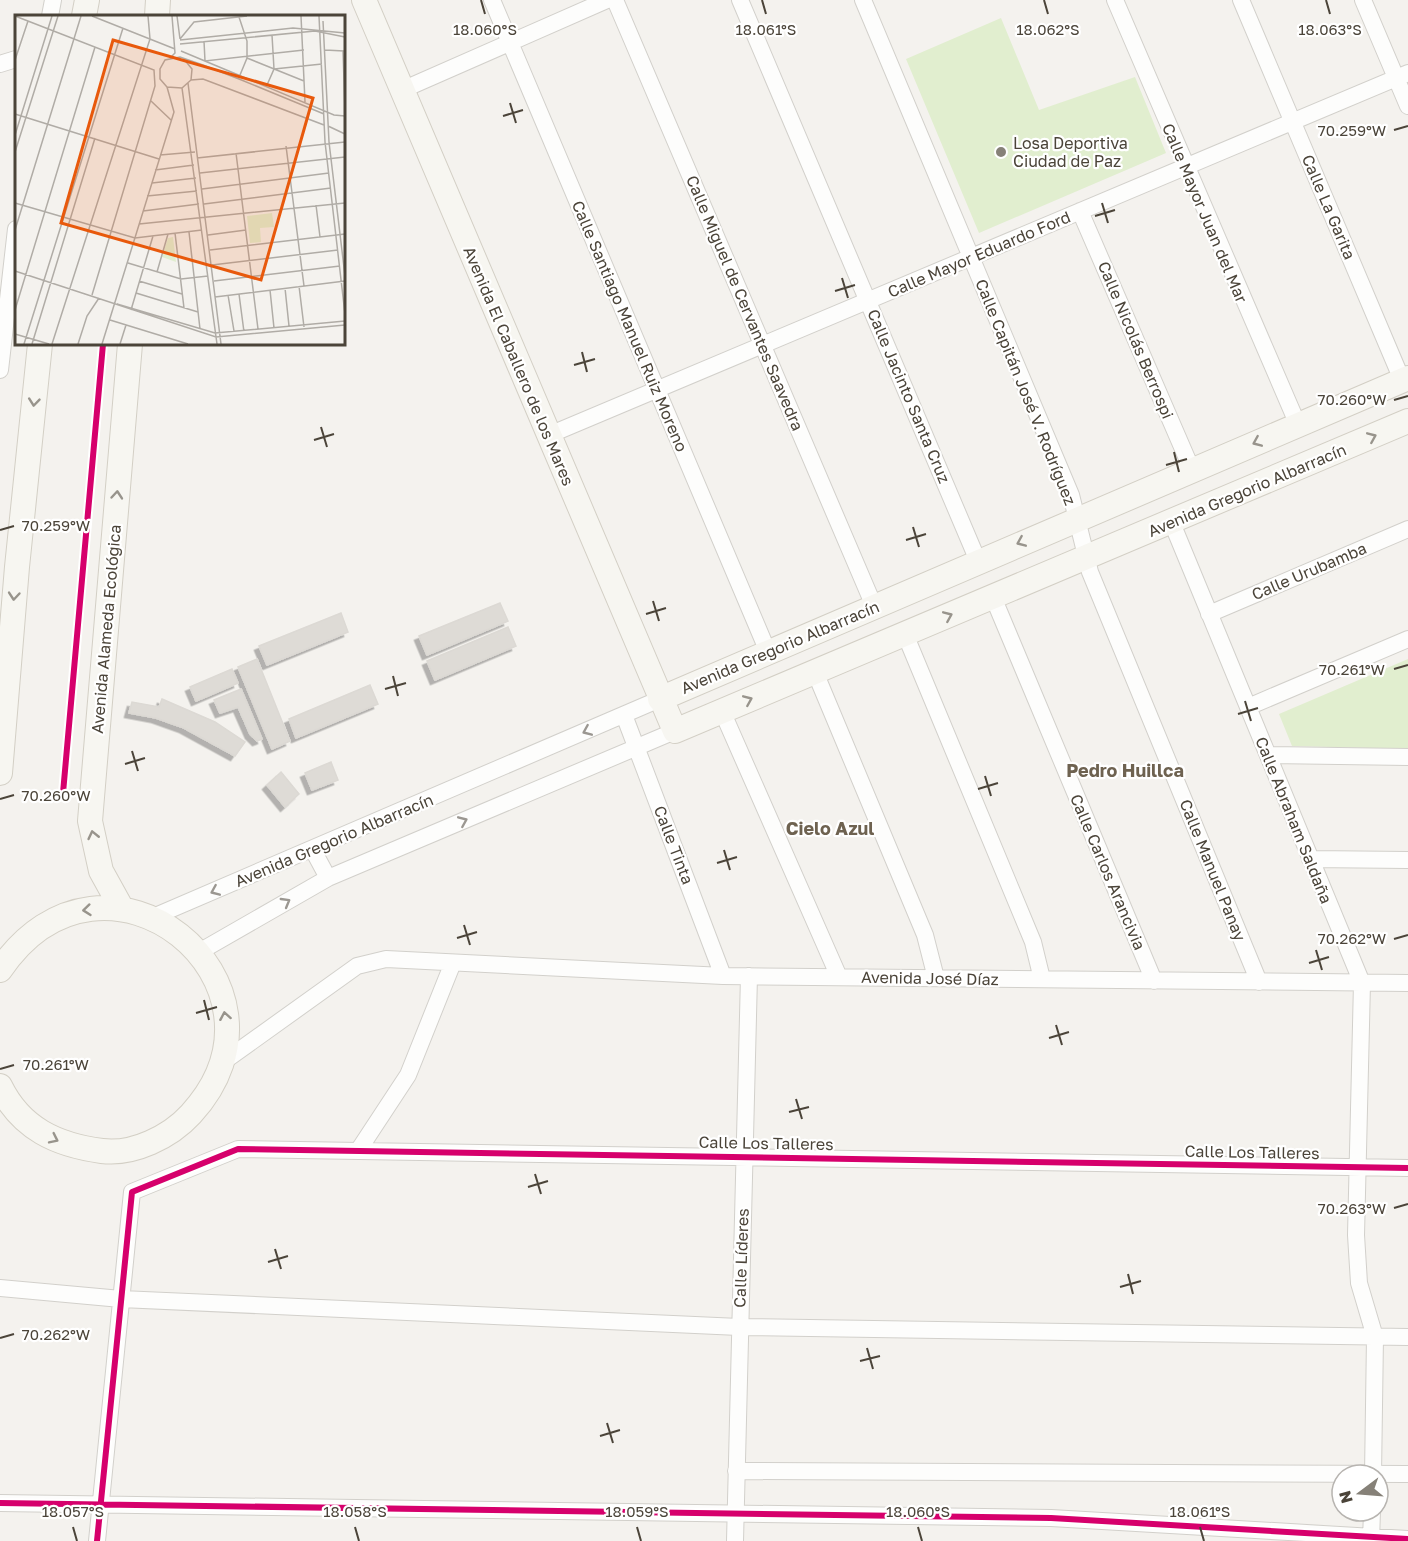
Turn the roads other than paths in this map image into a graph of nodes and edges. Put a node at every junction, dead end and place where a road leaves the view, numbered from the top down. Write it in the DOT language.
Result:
graph roads {
  1 [pos="53,0"];
  2 [pos="87,0"];
  3 [pos="158,0"];
  4 [pos="364,0"];
  5 [pos="492,0"];
  6 [pos="607,0"];
  7 [pos="615,0"];
  8 [pos="740,0"];
  9 [pos="864,0"];
  10 [pos="1115,0"];
  11 [pos="1241,0"];
  12 [pos="1363,0"];
  13 [pos="50,15"];
  14 [pos="84,15"];
  15 [pos="157,15"];
  16 [pos="509,41"];
  17 [pos="15,59"];
  18 [pos="0,64"];
  19 [pos="1402,75"];
  20 [pos="402,90"];
  21 [pos="1408,106"];
  22 [pos="1293,121"];
  23 [pos="1185,167"];
  24 [pos="1080,211"];
  25 [pos="15,237"];
  26 [pos="973,256"];
  27 [pos="869,300"];
  28 [pos="40,345"];
  29 [pos="130,345"];
  30 [pos="763,345"];
  31 [pos="1,351"];
  32 [pos="0,370"];
  33 [pos="1405,379"];
  34 [pos="657,390"];
  35 [pos="1408,421"];
  36 [pos="1298,425"];
  37 [pos="549,435"];
  38 [pos="1192,470"];
  39 [pos="1075,519"];
  40 [pos="1172,523"];
  41 [pos="1408,529"];
  42 [pos="1086,558"];
  43 [pos="978,561"];
  44 [pos="8,566"];
  45 [pos="993,597"];
  46 [pos="874,606"];
  47 [pos="1209,614"];
  48 [pos="905,634"];
  49 [pos="1408,639"];
  50 [pos="768,652"];
  51 [pos="815,672"];
  52 [pos="660,699"];
  53 [pos="1248,707"];
  54 [pos="722,711"];
  55 [pos="624,715"];
  56 [pos="675,731"];
  57 [pos="637,747"];
  58 [pos="1268,755"];
  59 [pos="1408,757"];
  60 [pos="0,773"];
  61 [pos="313,850"];
  62 [pos="1310,859"];
  63 [pos="1408,860"];
  64 [pos="328,878"];
  65 [pos="122,909"];
  66 [pos="153,917"];
  67 [pos="199,952"];
  68 [pos="452,965"];
  69 [pos="0,970"];
  70 [pos="723,976"];
  71 [pos="749,976"];
  72 [pos="839,977"];
  73 [pos="936,978"];
  74 [pos="1042,980"];
  75 [pos="1154,981"];
  76 [pos="1259,982"];
  77 [pos="1362,983"];
  78 [pos="1408,983"];
  79 [pos="223,1062"];
  80 [pos="3,1095"];
  81 [pos="358,1151"];
  82 [pos="744,1156"];
  83 [pos="1356,1167"];
  84 [pos="1408,1168"];
  85 [pos="0,1288"];
  86 [pos="121,1299"];
  87 [pos="739,1327"];
  88 [pos="1375,1336"];
  89 [pos="1408,1337"];
  90 [pos="1373,1463"];
  91 [pos="735,1471"];
  92 [pos="1330,1474"];
  93 [pos="1390,1474"];
  94 [pos="1408,1474"];
  95 [pos="0,1503"];
  96 [pos="100,1506"];
  97 [pos="735,1513"];
  98 [pos="1372,1523"];
  99 [pos="1408,1539"];
  100 [pos="1371,1540"];
  101 [pos="97,1541"];
  102 [pos="735,1541"];
  1 -- 13 [label="street"];
  2 -- 14 [label="street"];
  3 -- 15 [label="street"];
  4 -- 20 [label="street, Avenida El Caballero de los Mares"];
  5 -- 16 [label="street, Calle Santiago Manuel Ruiz Moreno"];
  6 -- 16 [label="street"];
  7 -- 30 [label="street, Calle Miguel de Cervantes Saavedra"];
  8 -- 27 [label="street, Calle Jacinto Santa Cruz"];
  9 -- 26 [label="street, Calle Capitán José V. Rodríguez"];
  10 -- 23 [label="street, Calle Mayor Juan del Mar"];
  11 -- 22 [label="street, Calle La Garita"];
  12 -- 19 [label="street"];
  16 -- 20 [label="street"];
  16 -- 34 [label="street, Calle Santiago Manuel Ruiz Moreno"];
  17 -- 18 [label="street"];
  19 -- 21 [label="street"];
  19 -- 22 [label="street, Calle Mayor Eduardo Ford"];
  20 -- 37 [label="street, Avenida El Caballero de los Mares"];
  22 -- 23 [label="street, Calle Mayor Eduardo Ford"];
  22 -- 33 [label="street, Calle La Garita"];
  23 -- 24 [label="street, Calle Mayor Eduardo Ford"];
  23 -- 36 [label="street, Calle Mayor Juan del Mar"];
  24 -- 26 [label="street, Calle Mayor Eduardo Ford"];
  24 -- 38 [label="street, Calle Nicolás Berrospi"];
  25 -- 31 [label="street"];
  26 -- 27 [label="street, Calle Mayor Eduardo Ford"];
  26 -- 39 [label="street, Calle Capitán José V. Rodríguez"];
  27 -- 30 [label="street, Calle Mayor Eduardo Ford"];
  27 -- 43 [label="street, Calle Jacinto Santa Cruz"];
  28 -- 44 [label="street, one-way"];
  65 -- 29 [label="street, Avenida Alameda Ecológica, one-way"];
  30 -- 34 [label="street, Calle Mayor Eduardo Ford"];
  30 -- 46 [label="street, Calle Miguel de Cervantes Saavedra"];
  31 -- 32 [label="street"];
  33 -- 36 [label="street, Avenida Gregorio Albarracín"];
  34 -- 37 [label="street, Calle Mayor Eduardo Ford"];
  34 -- 50 [label="street, Calle Santiago Manuel Ruiz Moreno"];
  40 -- 35 [label="street, Avenida Gregorio Albarracín, one-way"];
  36 -- 38 [label="street, Avenida Gregorio Albarracín, one-way"];
  37 -- 52 [label="street, Avenida El Caballero de los Mares"];
  38 -- 39 [label="street, Avenida Gregorio Albarracín"];
  39 -- 42 [label="street, Calle Capitán José V. Rodríguez"];
  39 -- 43 [label="street, Avenida Gregorio Albarracín, one-way"];
  40 -- 42 [label="street, Avenida Gregorio Albarracín"];
  40 -- 47 [label="street, Calle Abraham Saldaña"];
  41 -- 47 [label="street, Calle Urubamba"];
  42 -- 45 [label="street, Avenida Gregorio Albarracín"];
  42 -- 76 [label="street, Calle Manuel Panay"];
  43 -- 46 [label="street, Avenida Gregorio Albarracín"];
  44 -- 60 [label="street, one-way"];
  48 -- 45 [label="street, Avenida Gregorio Albarracín, one-way"];
  45 -- 75 [label="street, Calle Carlos Arancivia"];
  46 -- 50 [label="street, Avenida Gregorio Albarracín"];
  47 -- 53 [label="street, Calle Abraham Saldaña"];
  48 -- 51 [label="street, Avenida Gregorio Albarracín"];
  48 -- 74 [label="street"];
  49 -- 53 [label="street"];
  50 -- 52 [label="street, Avenida Gregorio Albarracín"];
  54 -- 51 [label="street, Avenida Gregorio Albarracín, one-way"];
  51 -- 73 [label="street"];
  52 -- 55 [label="street, Avenida Gregorio Albarracín"];
  52 -- 56 [label="street, Avenida El Caballero de los Mares"];
  53 -- 58 [label="street, Calle Abraham Saldaña"];
  54 -- 56 [label="street, Avenida Gregorio Albarracín"];
  54 -- 72 [label="street"];
  55 -- 57 [label="street, Calle Tinta"];
  55 -- 61 [label="street, Avenida Gregorio Albarracín, one-way"];
  56 -- 57 [label="street, Avenida Gregorio Albarracín"];
  64 -- 57 [label="street, Avenida Gregorio Albarracín, one-way"];
  57 -- 70 [label="street, Calle Tinta"];
  58 -- 59 [label="street"];
  58 -- 62 [label="street, Calle Abraham Saldaña"];
  61 -- 64 [label="street"];
  61 -- 66 [label="street, Avenida Gregorio Albarracín, one-way"];
  62 -- 63 [label="street"];
  62 -- 77 [label="street, Calle Abraham Saldaña"];
  67 -- 64 [label="street, Avenida Gregorio Albarracín, one-way"];
  65 -- 66 [label="street"];
  65 -- 69 [label="street, one-way"];
  66 -- 67 [label="street"];
  79 -- 67 [label="street, one-way"];
  68 -- 70 [label="street, Avenida José Díaz"];
  68 -- 79 [label="street, Avenida José Díaz"];
  68 -- 81 [label="street"];
  70 -- 71 [label="street, Avenida José Díaz"];
  71 -- 72 [label="street, Avenida José Díaz"];
  71 -- 82 [label="street, Calle Líderes"];
  72 -- 73 [label="street, Avenida José Díaz"];
  73 -- 74 [label="street, Avenida José Díaz"];
  74 -- 75 [label="street, Avenida José Díaz"];
  75 -- 76 [label="street, Avenida José Díaz"];
  76 -- 77 [label="street, Avenida José Díaz"];
  77 -- 78 [label="street, Avenida José Díaz"];
  77 -- 83 [label="street"];
  80 -- 79 [label="street, one-way"];
  81 -- 82 [label="street, Calle Los Talleres"];
  81 -- 86 [label="street, Calle Los Talleres"];
  82 -- 83 [label="street, Calle Los Talleres"];
  82 -- 87 [label="street, Calle Líderes"];
  83 -- 84 [label="street, Calle Los Talleres"];
  83 -- 88 [label="street"];
  85 -- 86 [label="street"];
  86 -- 87 [label="street"];
  86 -- 96 [label="street"];
  87 -- 88 [label="street"];
  87 -- 91 [label="street, Calle Líderes"];
  88 -- 89 [label="street"];
  88 -- 90 [label="street"];
  91 -- 92 [label="street"];
  91 -- 97 [label="street, Calle Líderes"];
  93 -- 94 [label="street"];
  95 -- 96 [label="street"];
  96 -- 97 [label="street"];
  96 -- 101 [label="street"];
  97 -- 100 [label="street"];
  97 -- 102 [label="street, Calle Líderes"];
  98 -- 100 [label="street"];
  99 -- 100 [label="street"];
}
